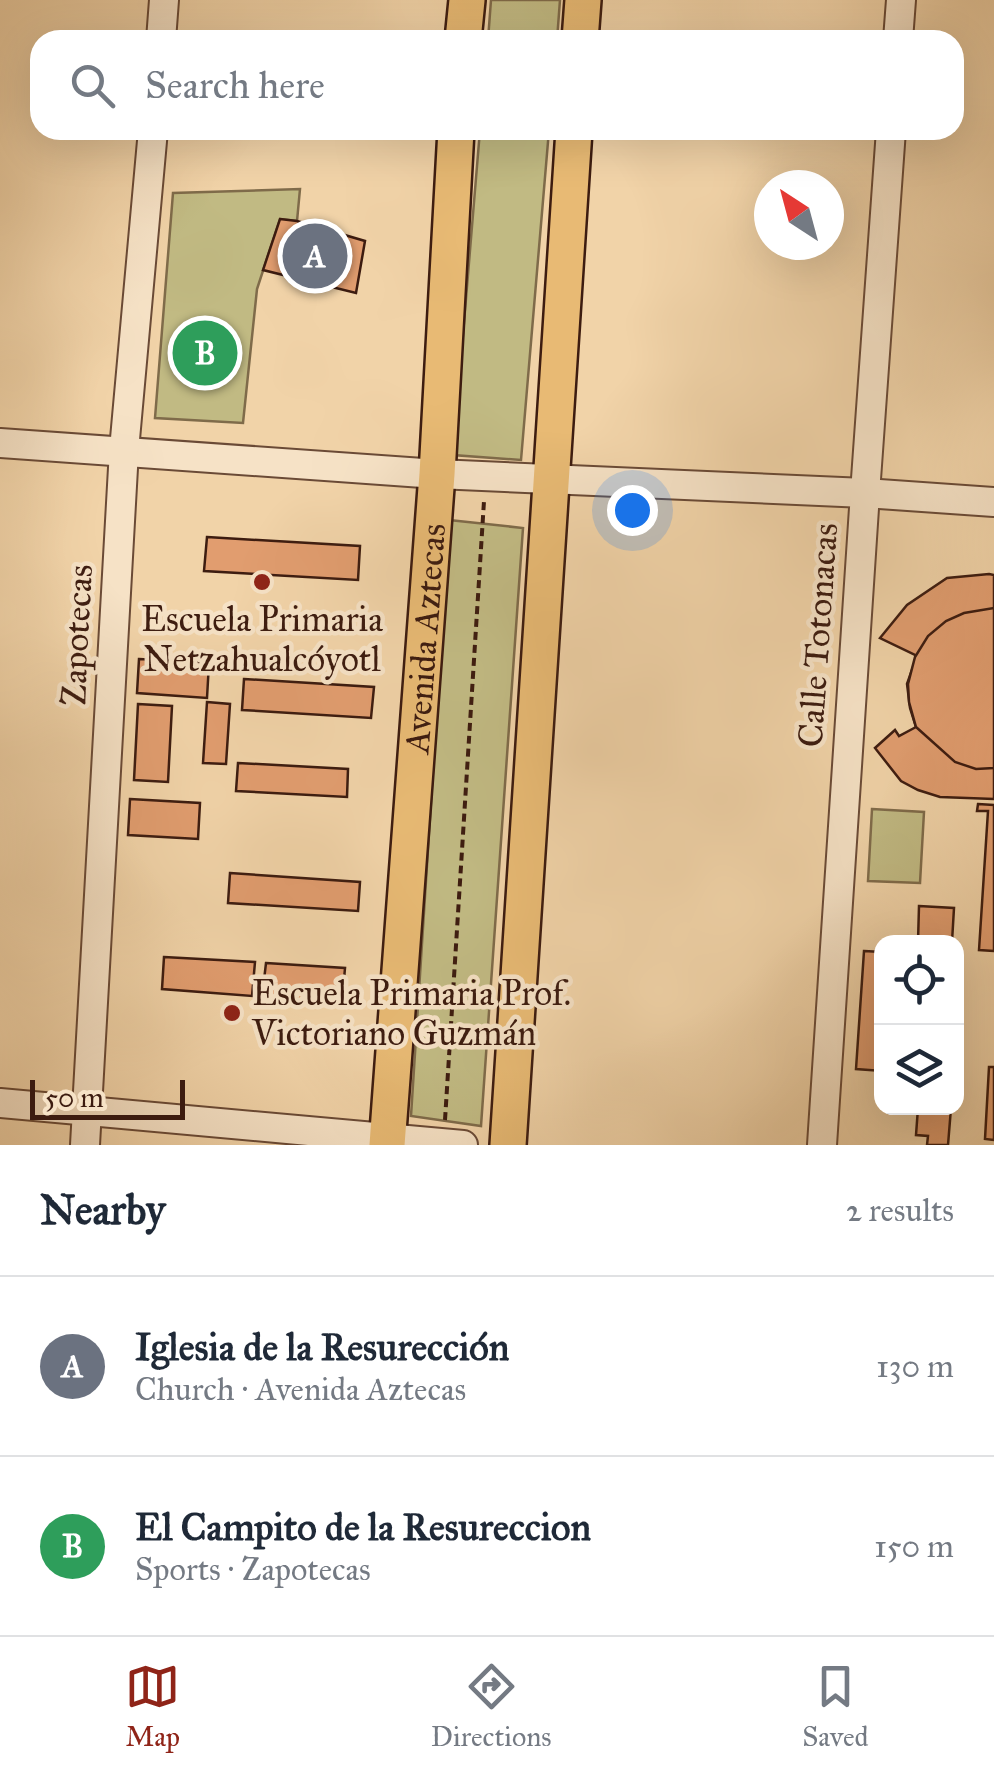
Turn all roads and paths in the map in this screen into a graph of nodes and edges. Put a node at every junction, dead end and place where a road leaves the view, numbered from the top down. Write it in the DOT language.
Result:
graph roads {
  1 [pos="164,0"];
  2 [pos="467,0"];
  3 [pos="583,0"];
  4 [pos="901,0"];
  5 [pos="162,30"];
  6 [pos="465,30"];
  7 [pos="581,30"];
  8 [pos="899,30"];
  9 [pos="152,140"];
  10 [pos="455,140"];
  11 [pos="573,140"];
  12 [pos="891,140"];
  13 [pos="0,443"];
  14 [pos="124,450"];
  15 [pos="437,474"];
  16 [pos="486,476"];
  17 [pos="552,478"];
  18 [pos="864,493"];
  19 [pos="994,502"];
  20 [pos="0,1102"];
  21 [pos="88,1110"];
  22 [pos="387,1142"];
  23 [pos="453,1144"];
  24 [pos="85,1145"];
  25 [pos="508,1145"];
  26 [pos="822,1145"];
  1 -- 5 [label="street"];
  2 -- 6 [label="main road"];
  3 -- 7 [label="main road"];
  4 -- 8 [label="street"];
  9 -- 14 [label="street, Zapotecas"];
  10 -- 15 [label="main road, Avenida Aztecas"];
  11 -- 17 [label="main road"];
  12 -- 18 [label="street, Calle Totonacas"];
  13 -- 14 [label="street"];
  14 -- 15 [label="street"];
  14 -- 21 [label="street, Zapotecas"];
  15 -- 16 [label="street"];
  15 -- 22 [label="main road, Avenida Aztecas"];
  16 -- 17 [label="street"];
  16 -- 23 [label="path"];
  17 -- 18 [label="street"];
  17 -- 25 [label="main road"];
  18 -- 19 [label="street"];
  18 -- 26 [label="street, Calle Totonacas"];
  20 -- 21 [label="street"];
  21 -- 22 [label="street"];
  21 -- 24 [label="street, Zapotecas"];
  22 -- 23 [label="street"];
}
